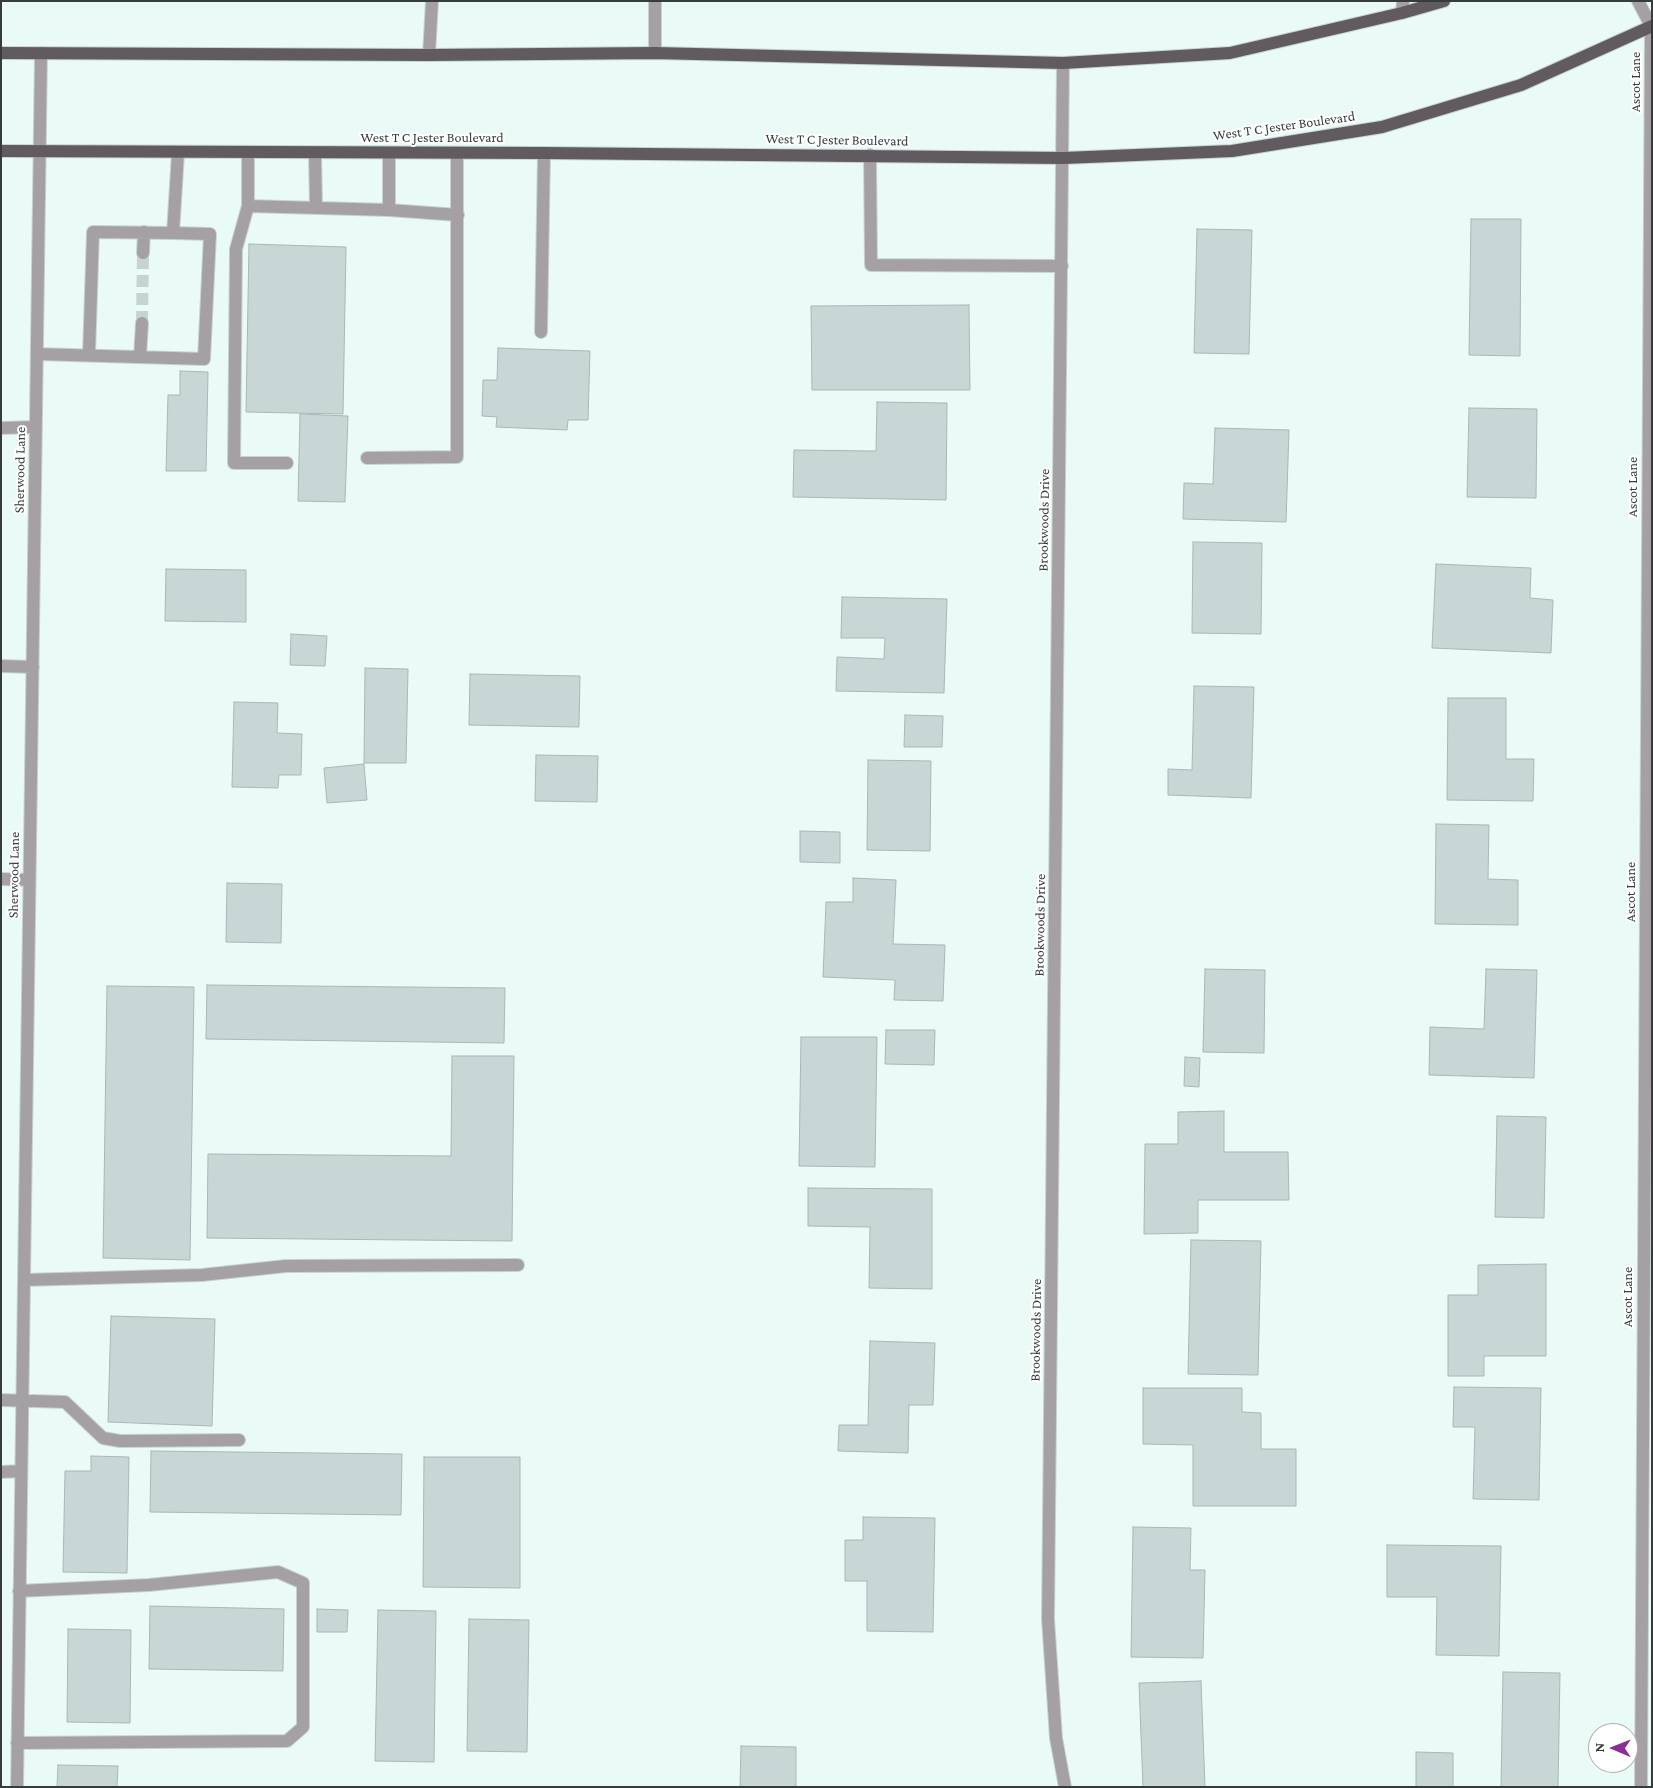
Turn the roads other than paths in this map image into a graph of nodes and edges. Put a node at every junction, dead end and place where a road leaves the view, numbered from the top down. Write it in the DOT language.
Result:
graph roads {
  1 [pos="432,1"];
  2 [pos="655,1"];
  3 [pos="1444,1"];
  4 [pos="1638,1"];
  5 [pos="1402,7"];
  6 [pos="1651,26"];
  7 [pos="655,52"];
  8 [pos="1,53"];
  9 [pos="41,53"];
  10 [pos="429,54"];
  11 [pos="1063,63"];
  12 [pos="1,151"];
  13 [pos="39,152"];
  14 [pos="248,152"];
  15 [pos="388,152"];
  16 [pos="178,153"];
  17 [pos="315,153"];
  18 [pos="457,153"];
  19 [pos="544,153"];
  20 [pos="870,156"];
  21 [pos="1064,158"];
  22 [pos="248,206"];
  23 [pos="316,207"];
  24 [pos="389,210"];
  25 [pos="458,215"];
  26 [pos="144,232"];
  27 [pos="173,233"];
  28 [pos="143,253"];
  29 [pos="1062,266"];
  30 [pos="142,323"];
  31 [pos="541,332"];
  32 [pos="37,354"];
  33 [pos="89,354"];
  34 [pos="140,357"];
  35 [pos="36,427"];
  36 [pos="1,428"];
  37 [pos="367,458"];
  38 [pos="287,463"];
  39 [pos="1,666"];
  40 [pos="33,667"];
  41 [pos="1,880"];
  42 [pos="30,880"];
  43 [pos="518,1265"];
  44 [pos="24,1280"];
  45 [pos="1,1400"];
  46 [pos="22,1401"];
  47 [pos="239,1440"];
  48 [pos="22,1471"];
  49 [pos="1,1472"];
  50 [pos="19,1591"];
  51 [pos="17,1742"];
  52 [pos="17,1787"];
  53 [pos="1065,1787"];
  54 [pos="1641,1787"];
  1 -- 10 [label="street"];
  2 -- 7 [label="street"];
  3 -- 5 [label="main road"];
  4 -- 6 [label="street, Ascot Lane"];
  5 -- 11 [label="main road"];
  6 -- 21 [label="main road, West T C Jester Boulevard"];
  6 -- 54 [label="street, Ascot Lane"];
  7 -- 10 [label="main road"];
  7 -- 11 [label="main road"];
  8 -- 9 [label="main road"];
  9 -- 10 [label="main road"];
  9 -- 13 [label="street, Sherwood Lane"];
  11 -- 21 [label="street, Brookwoods Drive"];
  12 -- 13 [label="main road, West T C Jester Boulevard"];
  13 -- 16 [label="main road, West T C Jester Boulevard"];
  13 -- 32 [label="street, Sherwood Lane"];
  14 -- 16 [label="main road, West T C Jester Boulevard"];
  14 -- 17 [label="main road, West T C Jester Boulevard"];
  14 -- 22 [label="street"];
  15 -- 17 [label="main road, West T C Jester Boulevard"];
  15 -- 18 [label="main road, West T C Jester Boulevard"];
  15 -- 24 [label="street"];
  16 -- 27 [label="street"];
  17 -- 23 [label="street"];
  18 -- 19 [label="main road, West T C Jester Boulevard"];
  18 -- 25 [label="street"];
  19 -- 20 [label="main road, West T C Jester Boulevard"];
  19 -- 31 [label="street"];
  20 -- 21 [label="main road, West T C Jester Boulevard"];
  20 -- 29 [label="street"];
  21 -- 29 [label="street, Brookwoods Drive"];
  22 -- 23 [label="street"];
  22 -- 38 [label="street"];
  23 -- 24 [label="street"];
  24 -- 25 [label="street"];
  25 -- 37 [label="street"];
  26 -- 27 [label="street"];
  26 -- 28 [label="street"];
  26 -- 33 [label="street"];
  27 -- 34 [label="street"];
  29 -- 53 [label="street, Brookwoods Drive"];
  30 -- 34 [label="street"];
  32 -- 33 [label="street"];
  32 -- 35 [label="street, Sherwood Lane"];
  33 -- 34 [label="street"];
  35 -- 36 [label="street"];
  35 -- 40 [label="street, Sherwood Lane"];
  39 -- 40 [label="street"];
  40 -- 42 [label="street, Sherwood Lane"];
  41 -- 42 [label="street"];
  42 -- 44 [label="street, Sherwood Lane"];
  43 -- 44 [label="street"];
  44 -- 46 [label="street, Sherwood Lane"];
  45 -- 46 [label="street"];
  46 -- 47 [label="street"];
  46 -- 48 [label="street, Sherwood Lane"];
  48 -- 49 [label="street"];
  48 -- 50 [label="street, Sherwood Lane"];
  50 -- 51 [label="street, Sherwood Lane"];
  50 -- 51 [label="street"];
  51 -- 52 [label="street, Sherwood Lane"];
}
